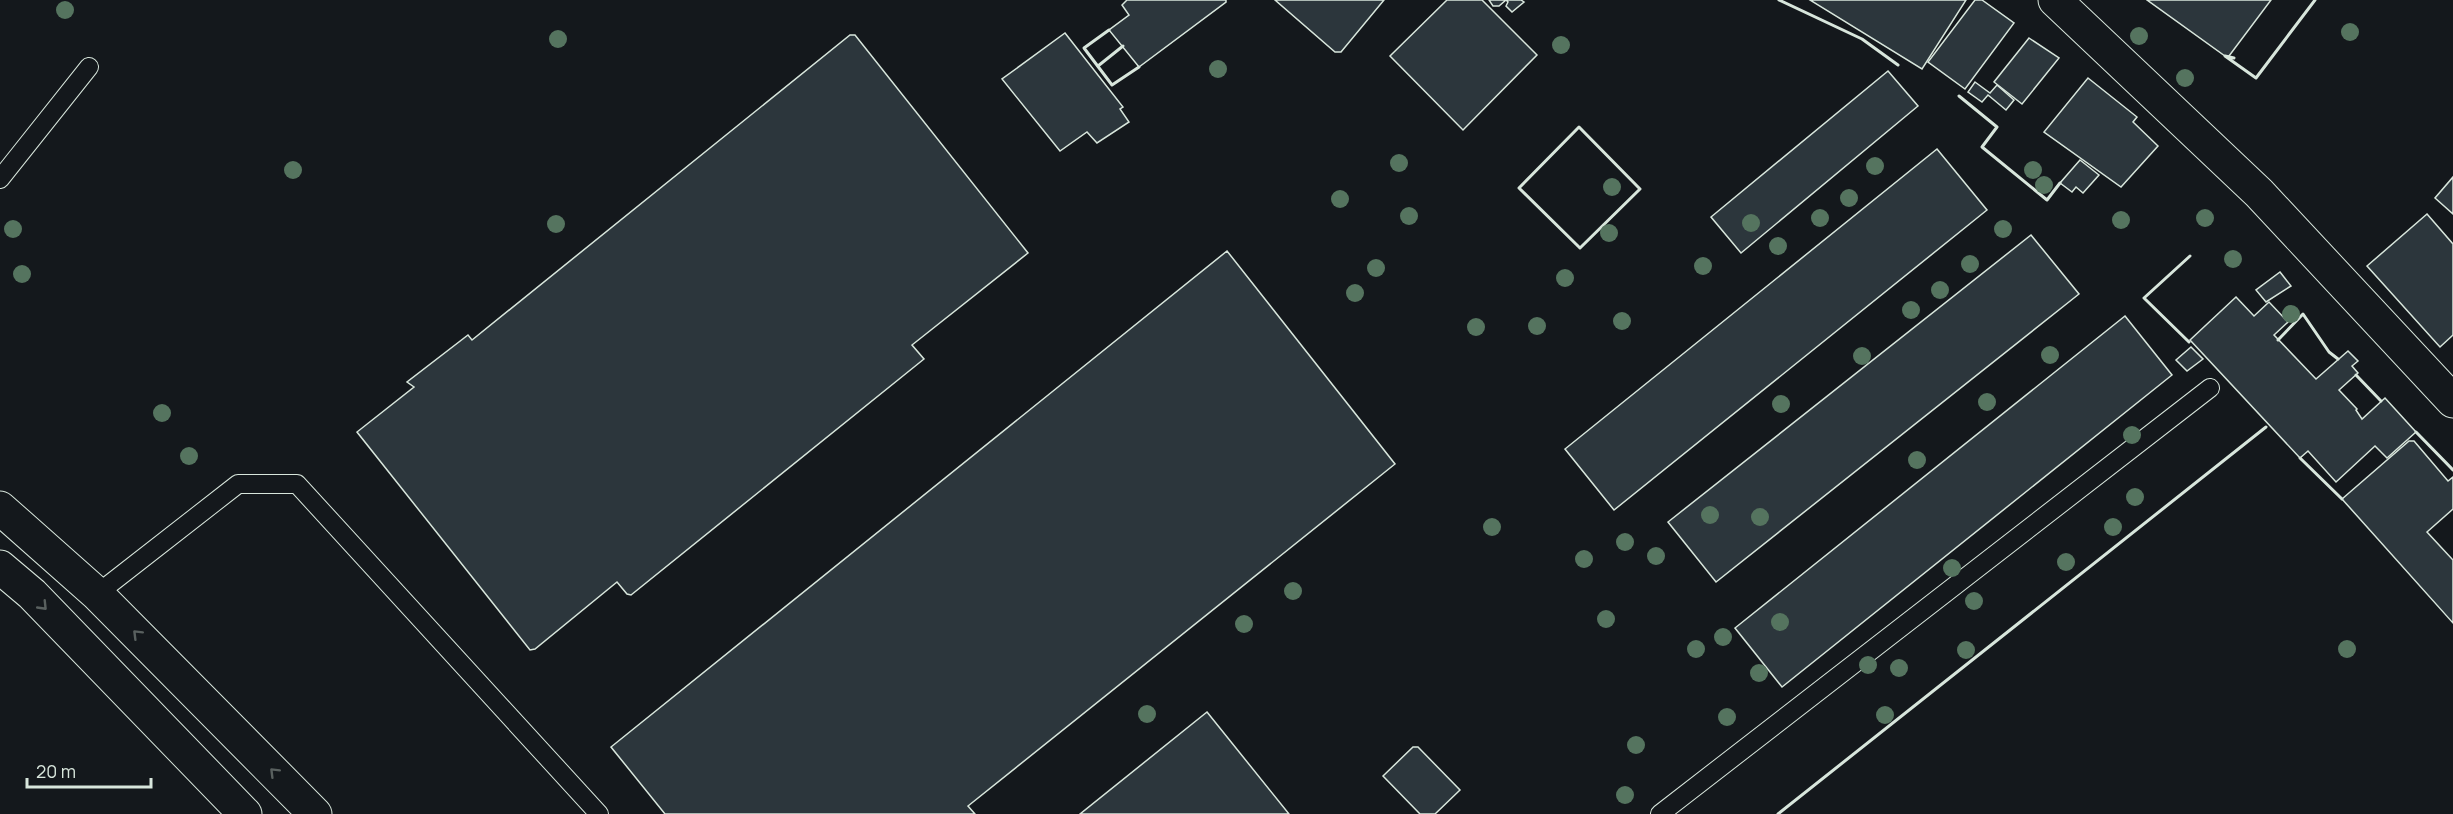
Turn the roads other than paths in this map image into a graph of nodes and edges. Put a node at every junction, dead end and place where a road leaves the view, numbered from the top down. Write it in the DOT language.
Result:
graph roads {
  1 [pos="2055,0"];
  2 [pos="88,67"];
  3 [pos="0,179"];
  4 [pos="2210,388"];
  5 [pos="2453,401"];
  6 [pos="0,508"];
  7 [pos="0,567"];
  8 [pos="98,594"];
  9 [pos="245,814"];
  10 [pos="315,814"];
  11 [pos="599,814"];
  12 [pos="1660,814"];
  1 -- 5 [label="main road"];
  2 -- 3 [label="lane"];
  4 -- 12 [label="lane"];
  6 -- 8 [label="main road"];
  7 -- 9 [label="main road, one-way"];
  10 -- 8 [label="main road, one-way"];
  8 -- 11 [label="lane"];
}
